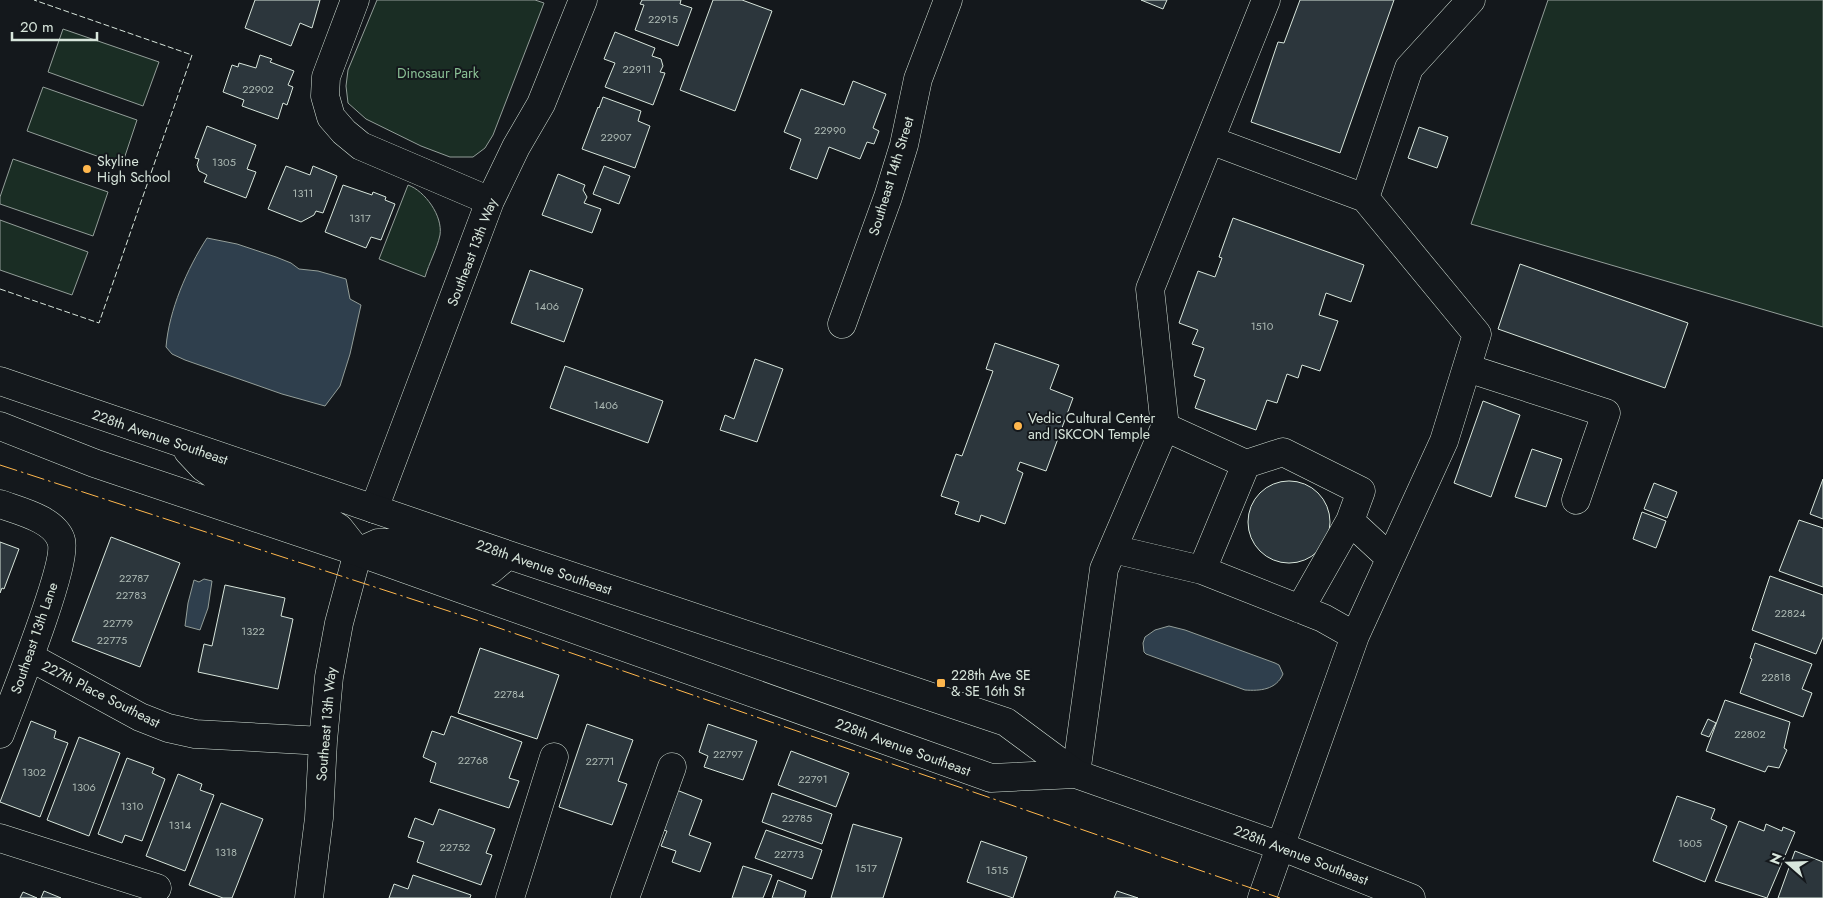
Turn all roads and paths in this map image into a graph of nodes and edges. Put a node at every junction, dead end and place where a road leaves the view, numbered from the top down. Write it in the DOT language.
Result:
graph roads {
  1 [pos="356,0"];
  2 [pos="583,0"];
  3 [pos="948,0"];
  4 [pos="1266,0"];
  5 [pos="1471,0"];
  6 [pos="1210,140"];
  7 [pos="1365,198"];
  8 [pos="490,201"];
  9 [pos="842,324"];
  10 [pos="1466,368"];
  11 [pos="0,381"];
  12 [pos="0,426"];
  13 [pos="1165,427"];
  14 [pos="180,444"];
  15 [pos="1246,464"];
  16 [pos="1576,500"];
  17 [pos="0,504"];
  18 [pos="374,510"];
  19 [pos="1350,521"];
  20 [pos="1113,549"];
  21 [pos="358,552"];
  22 [pos="508,555"];
  23 [pos="1390,558"];
  24 [pos="1202,570"];
  25 [pos="1300,609"];
  26 [pos="1355,636"];
  27 [pos="30,657"];
  28 [pos="0,734"];
  29 [pos="323,741"];
  30 [pos="554,757"];
  31 [pos="672,767"];
  32 [pos="1076,774"];
  33 [pos="0,838"];
  34 [pos="1280,846"];
  35 [pos="157,888"];
  36 [pos="309,898"];
  37 [pos="510,898"];
  38 [pos="625,898"];
  39 [pos="1262,898"];
  40 [pos="1411,898"];
  1 -- 8 [label="main road"];
  2 -- 8 [label="main road, Southeast 13th Way"];
  3 -- 9 [label="main road, Southeast 14th Street"];
  4 -- 6 [label="main road"];
  5 -- 7 [label="main road"];
  6 -- 7 [label="main road"];
  6 -- 13 [label="main road"];
  7 -- 10 [label="main road"];
  8 -- 18 [label="main road, Southeast 13th Way"];
  10 -- 16 [label="main road"];
  10 -- 23 [label="main road"];
  11 -- 14 [label="main road, 228th Avenue Southeast"];
  12 -- 21 [label="main road, 228th Avenue Southeast"];
  13 -- 15 [label="main road"];
  13 -- 20 [label="main road"];
  14 -- 18 [label="main road, 228th Avenue Southeast"];
  14 -- 21 [label="main road"];
  15 -- 19 [label="main road"];
  15 -- 24 [label="main road"];
  17 -- 27 [label="main road, Southeast 13th Lane"];
  18 -- 22 [label="main road, 228th Avenue Southeast"];
  19 -- 23 [label="main road"];
  19 -- 25 [label="main road"];
  20 -- 24 [label="main road"];
  20 -- 32 [label="main road"];
  21 -- 22 [label="main road"];
  21 -- 29 [label="main road, Southeast 13th Way"];
  21 -- 32 [label="main road, 228th Avenue Southeast"];
  22 -- 32 [label="main road, 228th Avenue Southeast"];
  23 -- 26 [label="main road"];
  24 -- 25 [label="main road"];
  25 -- 26 [label="main road"];
  26 -- 34 [label="main road"];
  27 -- 28 [label="main road, Southeast 13th Lane"];
  27 -- 29 [label="main road, 227th Place Southeast"];
  29 -- 36 [label="main road, Southeast 13th Way"];
  30 -- 37 [label="main road"];
  31 -- 38 [label="main road"];
  32 -- 34 [label="main road, 228th Avenue Southeast"];
  33 -- 35 [label="main road"];
  34 -- 39 [label="main road"];
  34 -- 40 [label="main road, 228th Avenue Southeast"];
}
